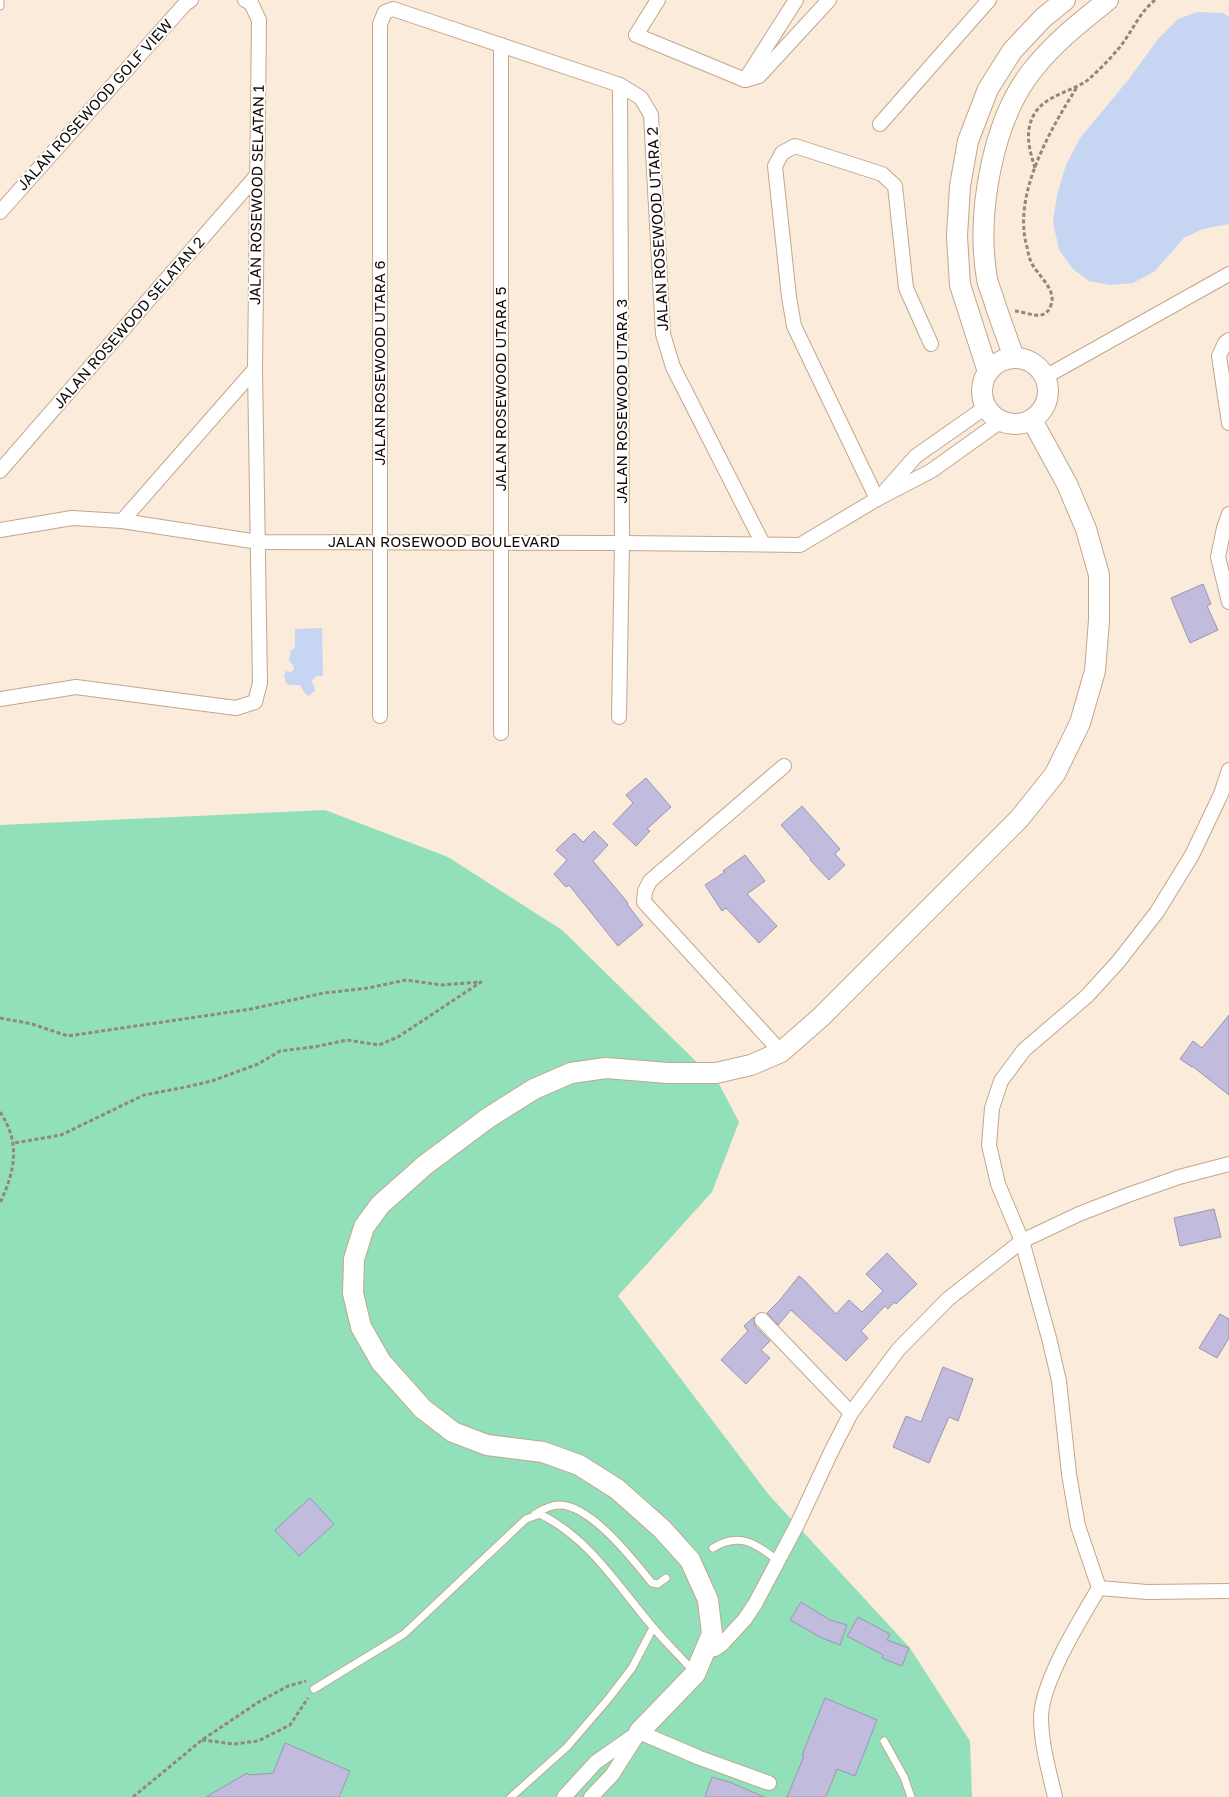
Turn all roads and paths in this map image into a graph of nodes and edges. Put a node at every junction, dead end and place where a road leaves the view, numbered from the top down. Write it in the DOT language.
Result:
graph roads {
  1 [pos="191,0"];
  2 [pos="246,0"];
  3 [pos="658,0"];
  4 [pos="796,0"];
  5 [pos="829,0"];
  6 [pos="989,0"];
  7 [pos="1065,0"];
  8 [pos="1108,0"];
  9 [pos="1155,0"];
  10 [pos="0,2"];
  11 [pos="0,6"];
  12 [pos="384,12"];
  13 [pos="501,45"];
  14 [pos="745,80"];
  15 [pos="620,85"];
  16 [pos="1077,87"];
  17 [pos="880,124"];
  18 [pos="1035,168"];
  19 [pos="257,176"];
  20 [pos="0,212"];
  21 [pos="1229,274"];
  22 [pos="999,314"];
  23 [pos="1227,341"];
  24 [pos="931,344"];
  25 [pos="1014,358"];
  26 [pos="255,370"];
  27 [pos="988,372"];
  28 [pos="1045,377"];
  29 [pos="986,407"];
  30 [pos="1032,420"];
  31 [pos="1001,421"];
  32 [pos="1229,423"];
  33 [pos="0,472"];
  34 [pos="877,499"];
  35 [pos="1229,514"];
  36 [pos="122,521"];
  37 [pos="0,530"];
  38 [pos="258,542"];
  39 [pos="380,542"];
  40 [pos="501,542"];
  41 [pos="622,542"];
  42 [pos="763,544"];
  43 [pos="1229,602"];
  44 [pos="0,699"];
  45 [pos="380,716"];
  46 [pos="619,717"];
  47 [pos="501,733"];
  48 [pos="784,766"];
  49 [pos="1229,770"];
  50 [pos="0,1018"];
  51 [pos="781,1052"];
  52 [pos="0,1112"];
  53 [pos="14,1143"];
  54 [pos="1229,1164"];
  55 [pos="0,1203"];
  56 [pos="1022,1241"];
  57 [pos="762,1320"];
  58 [pos="851,1413"];
  59 [pos="526,1519"];
  60 [pos="713,1548"];
  61 [pos="778,1561"];
  62 [pos="666,1578"];
  63 [pos="1099,1588"];
  64 [pos="1229,1592"];
  65 [pos="653,1628"];
  66 [pos="705,1650"];
  67 [pos="695,1674"];
  68 [pos="314,1689"];
  69 [pos="639,1732"];
  70 [pos="202,1740"];
  71 [pos="884,1741"];
  72 [pos="770,1783"];
  73 [pos="134,1797"];
  74 [pos="511,1797"];
  75 [pos="564,1797"];
  76 [pos="591,1797"];
  77 [pos="911,1797"];
  78 [pos="1055,1797"];
  1 -- 20 [label="street, JALAN ROSEWOOD GOLF VIEW"];
  2 -- 19 [label="street, JALAN ROSEWOOD SELATAN 1"];
  3 -- 14 [label="street"];
  4 -- 14 [label="street"];
  5 -- 14 [label="street"];
  6 -- 17 [label="street"];
  7 -- 27 [label="street"];
  8 -- 22 [label="street"];
  9 -- 16 [label="path"];
  10 -- 11 [label="lane"];
  12 -- 13 [label="street, JALAN ROSEWOOD UTARA 2"];
  12 -- 39 [label="street, JALAN ROSEWOOD UTARA 6"];
  13 -- 15 [label="street, JALAN ROSEWOOD UTARA 2"];
  13 -- 40 [label="street, JALAN ROSEWOOD UTARA 5"];
  15 -- 41 [label="street, JALAN ROSEWOOD UTARA 3"];
  15 -- 42 [label="street, JALAN ROSEWOOD UTARA 2"];
  16 -- 18 [label="path"];
  16 -- 18 [label="path"];
  18 -- 22 [label="path"];
  19 -- 26 [label="street, JALAN ROSEWOOD SELATAN 1"];
  19 -- 33 [label="street, JALAN ROSEWOOD SELATAN 2"];
  21 -- 28 [label="street"];
  22 -- 25 [label="street"];
  23 -- 32 [label="street"];
  24 -- 34 [label="street"];
  25 -- 27 [label="street"];
  25 -- 28 [label="street"];
  26 -- 36 [label="street"];
  26 -- 38 [label="street, JALAN ROSEWOOD SELATAN 1"];
  27 -- 29 [label="street"];
  28 -- 30 [label="street"];
  29 -- 31 [label="street"];
  29 -- 34 [label="street, JALAN ROSEWOOD BOULEVARD"];
  30 -- 31 [label="street"];
  30 -- 51 [label="street"];
  31 -- 34 [label="street, JALAN ROSEWOOD BOULEVARD"];
  34 -- 42 [label="street, JALAN ROSEWOOD BOULEVARD"];
  35 -- 43 [label="street"];
  36 -- 37 [label="street, JALAN ROSEWOOD BOULEVARD"];
  36 -- 38 [label="street, JALAN ROSEWOOD BOULEVARD"];
  38 -- 39 [label="street, JALAN ROSEWOOD BOULEVARD"];
  38 -- 44 [label="street"];
  39 -- 40 [label="street, JALAN ROSEWOOD BOULEVARD"];
  39 -- 45 [label="street, JALAN ROSEWOOD UTARA 6"];
  40 -- 41 [label="street, JALAN ROSEWOOD BOULEVARD"];
  40 -- 47 [label="street, JALAN ROSEWOOD UTARA 5"];
  41 -- 42 [label="street, JALAN ROSEWOOD BOULEVARD"];
  41 -- 46 [label="street, JALAN ROSEWOOD UTARA 3"];
  48 -- 51 [label="street"];
  49 -- 56 [label="street"];
  50 -- 53 [label="path"];
  51 -- 66 [label="street"];
  52 -- 53 [label="path"];
  53 -- 55 [label="path"];
  54 -- 56 [label="street"];
  56 -- 58 [label="street"];
  56 -- 63 [label="street"];
  57 -- 58 [label="street"];
  58 -- 61 [label="street"];
  59 -- 62 [label="lane"];
  59 -- 65 [label="lane"];
  59 -- 68 [label="lane"];
  60 -- 61 [label="lane"];
  61 -- 66 [label="street"];
  63 -- 64 [label="street"];
  63 -- 78 [label="street"];
  65 -- 67 [label="lane"];
  65 -- 74 [label="lane"];
  66 -- 67 [label="street"];
  67 -- 69 [label="street"];
  68 -- 70 [label="path"];
  68 -- 70 [label="path"];
  69 -- 72 [label="street"];
  69 -- 75 [label="street"];
  69 -- 76 [label="street"];
  70 -- 73 [label="path"];
  71 -- 77 [label="lane"];
}
